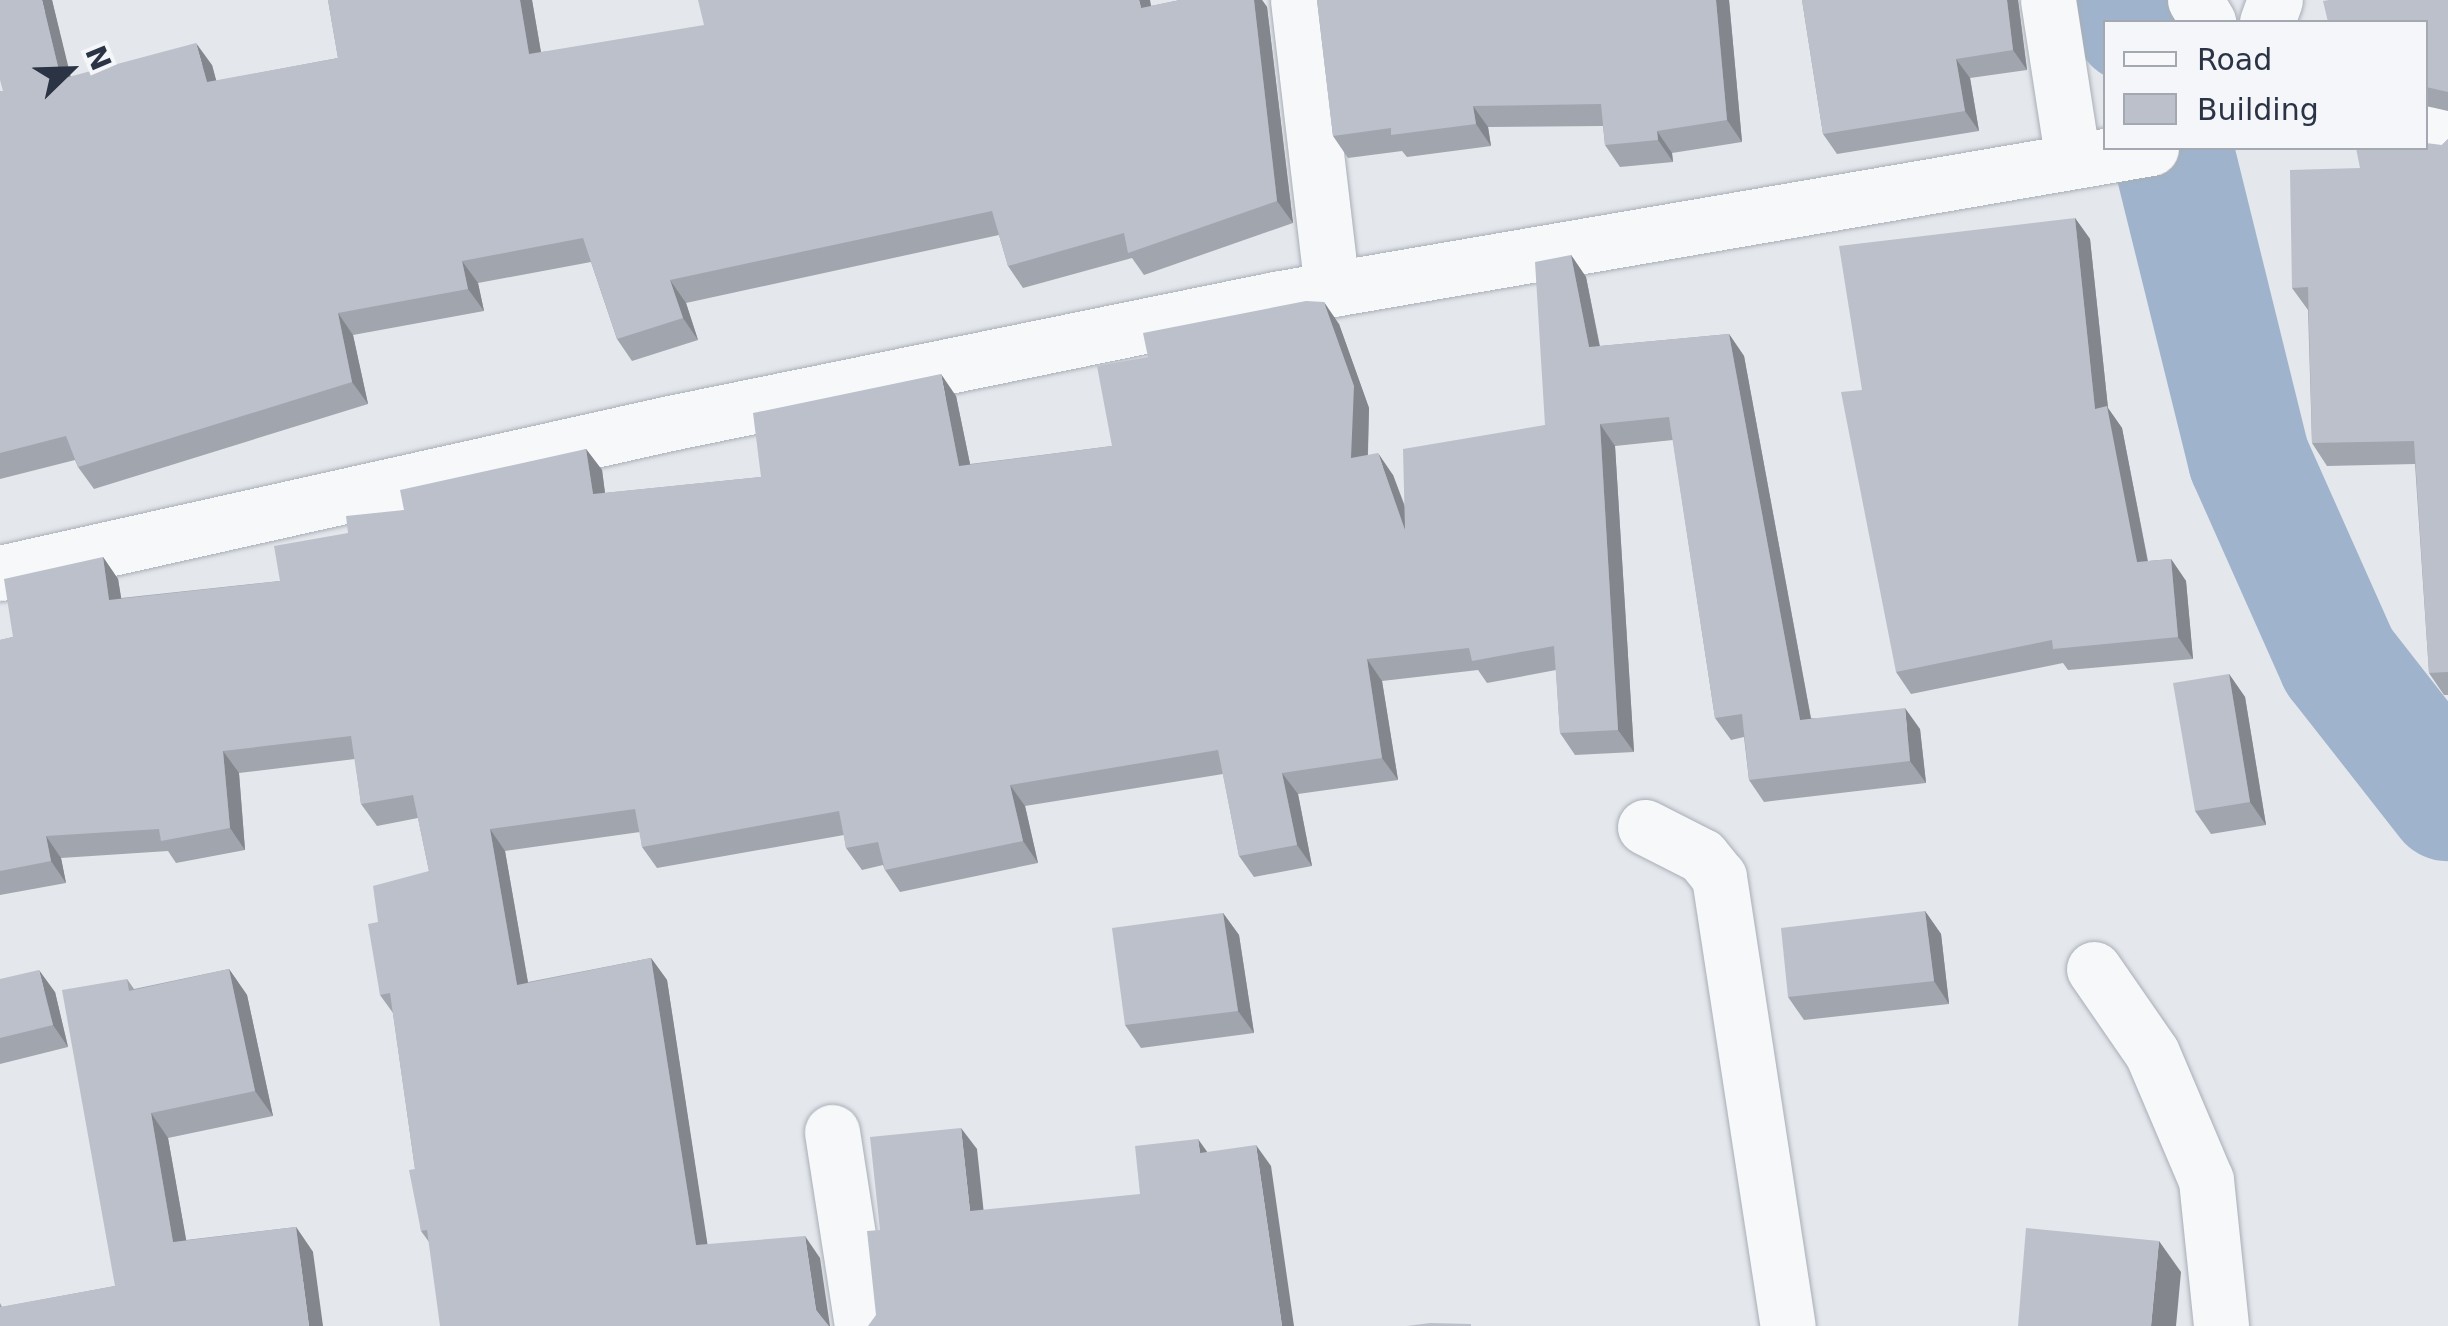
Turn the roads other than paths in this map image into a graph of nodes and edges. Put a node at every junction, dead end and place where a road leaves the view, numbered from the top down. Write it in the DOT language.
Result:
graph roads {
  1 [pos="1298,0"];
  2 [pos="2048,0"];
  3 [pos="2140,150"];
  4 [pos="2081,160"];
  5 [pos="1332,289"];
  6 [pos="0,573"];
  7 [pos="1645,826"];
  8 [pos="2094,969"];
  9 [pos="832,1132"];
  10 [pos="862,1326"];
  11 [pos="1788,1326"];
  12 [pos="2222,1326"];
  1 -- 5 [label="street"];
  2 -- 4 [label="street"];
  3 -- 4 [label="street"];
  4 -- 5 [label="street"];
  5 -- 6 [label="street"];
  7 -- 11 [label="street"];
  8 -- 12 [label="street"];
  9 -- 10 [label="street"];
}
